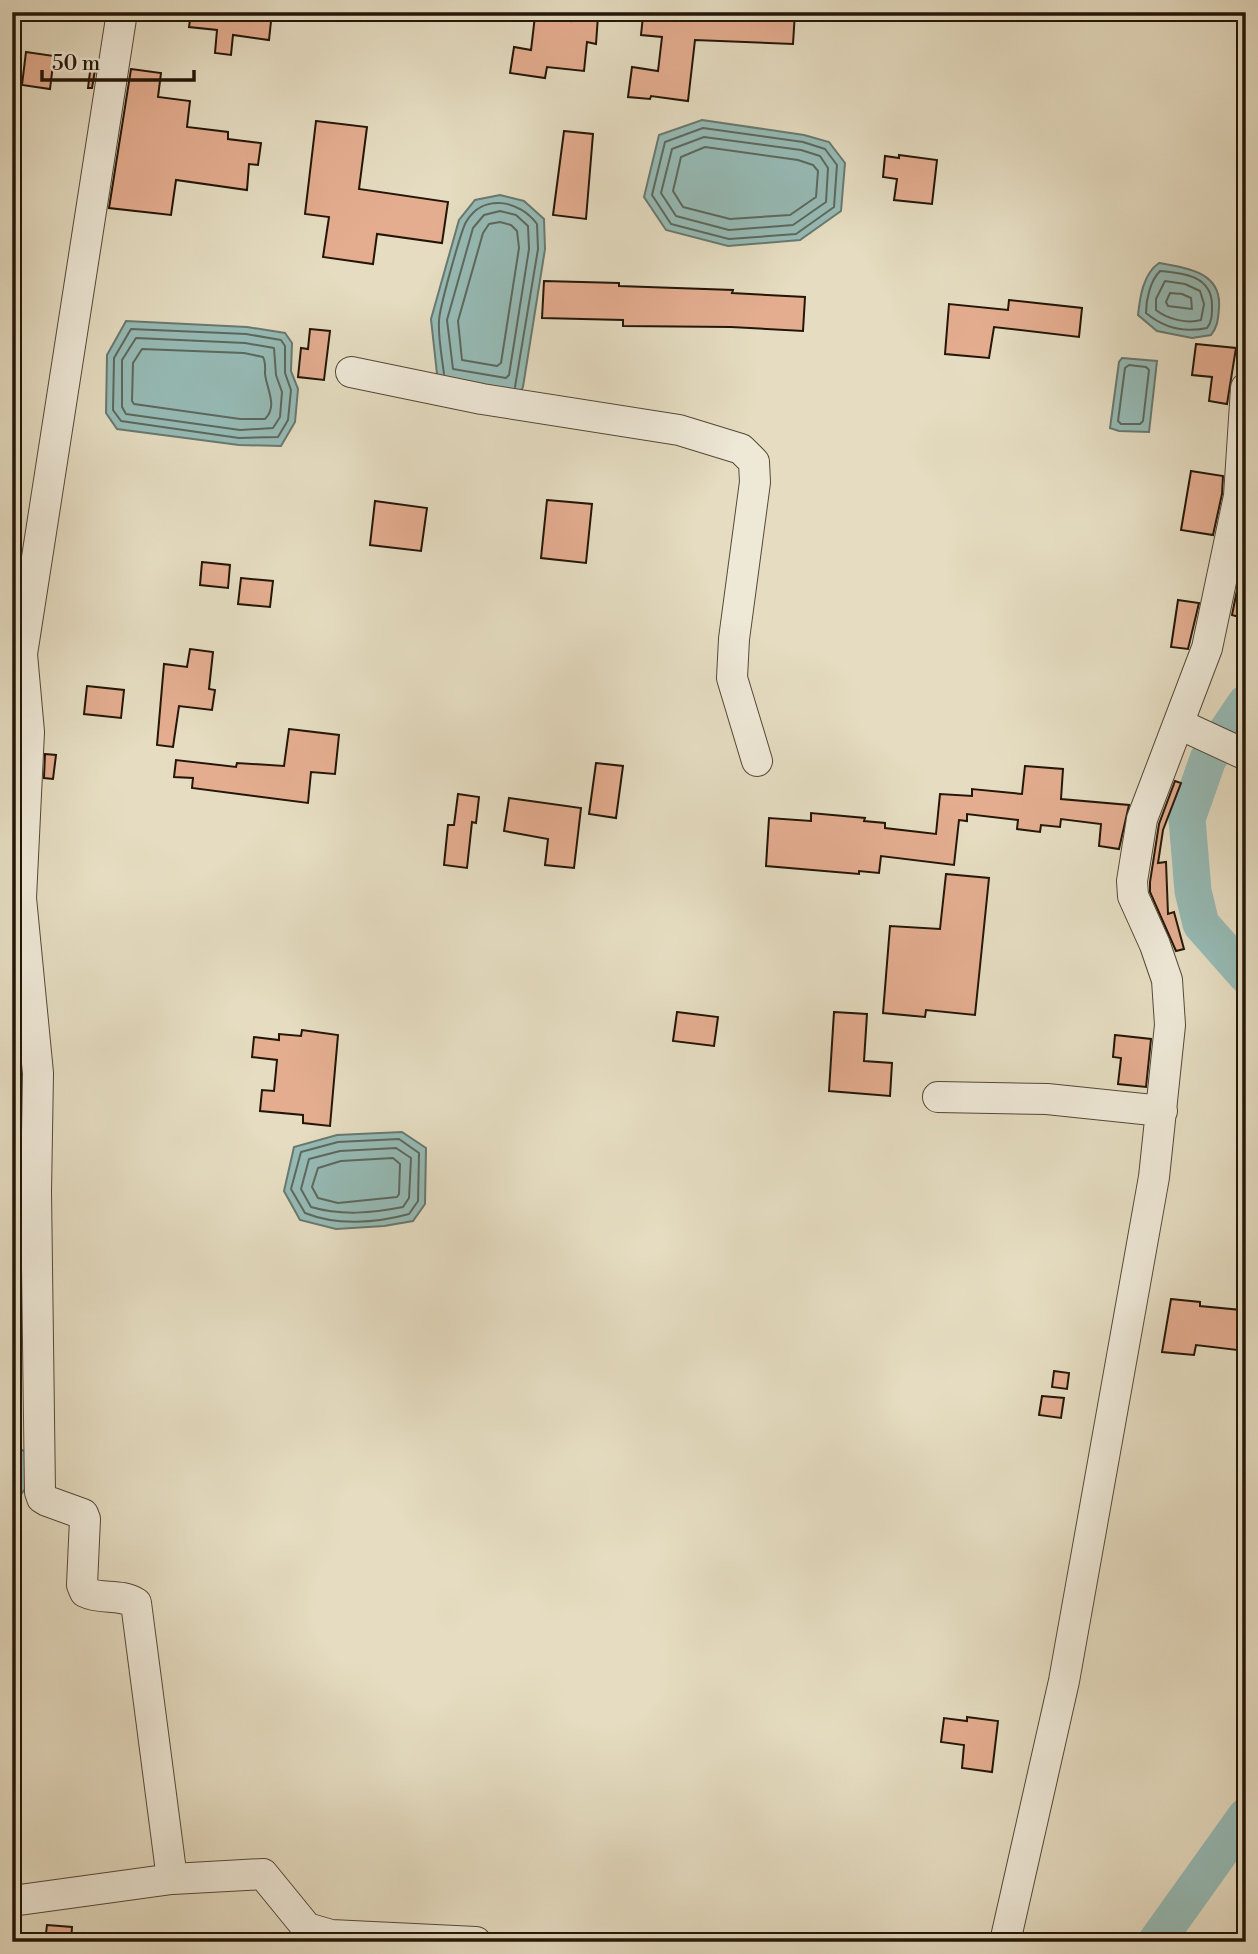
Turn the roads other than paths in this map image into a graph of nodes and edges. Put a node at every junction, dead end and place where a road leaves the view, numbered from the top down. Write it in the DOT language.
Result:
graph roads {
  1 [pos="121,12"];
  2 [pos="351,372"];
  3 [pos="1246,388"];
  4 [pos="1184,726"];
  5 [pos="1246,755"];
  6 [pos="757,761"];
  7 [pos="938,1097"];
  8 [pos="1162,1111"];
  9 [pos="172,1880"];
  10 [pos="12,1900"];
  11 [pos="476,1942"];
  12 [pos="1005,1942"];
  1 -- 9 [label="street"];
  2 -- 6 [label="street"];
  3 -- 4 [label="street"];
  4 -- 5 [label="street"];
  4 -- 8 [label="street"];
  7 -- 8 [label="street"];
  8 -- 12 [label="street"];
  9 -- 10 [label="street"];
  9 -- 11 [label="street"];
}
